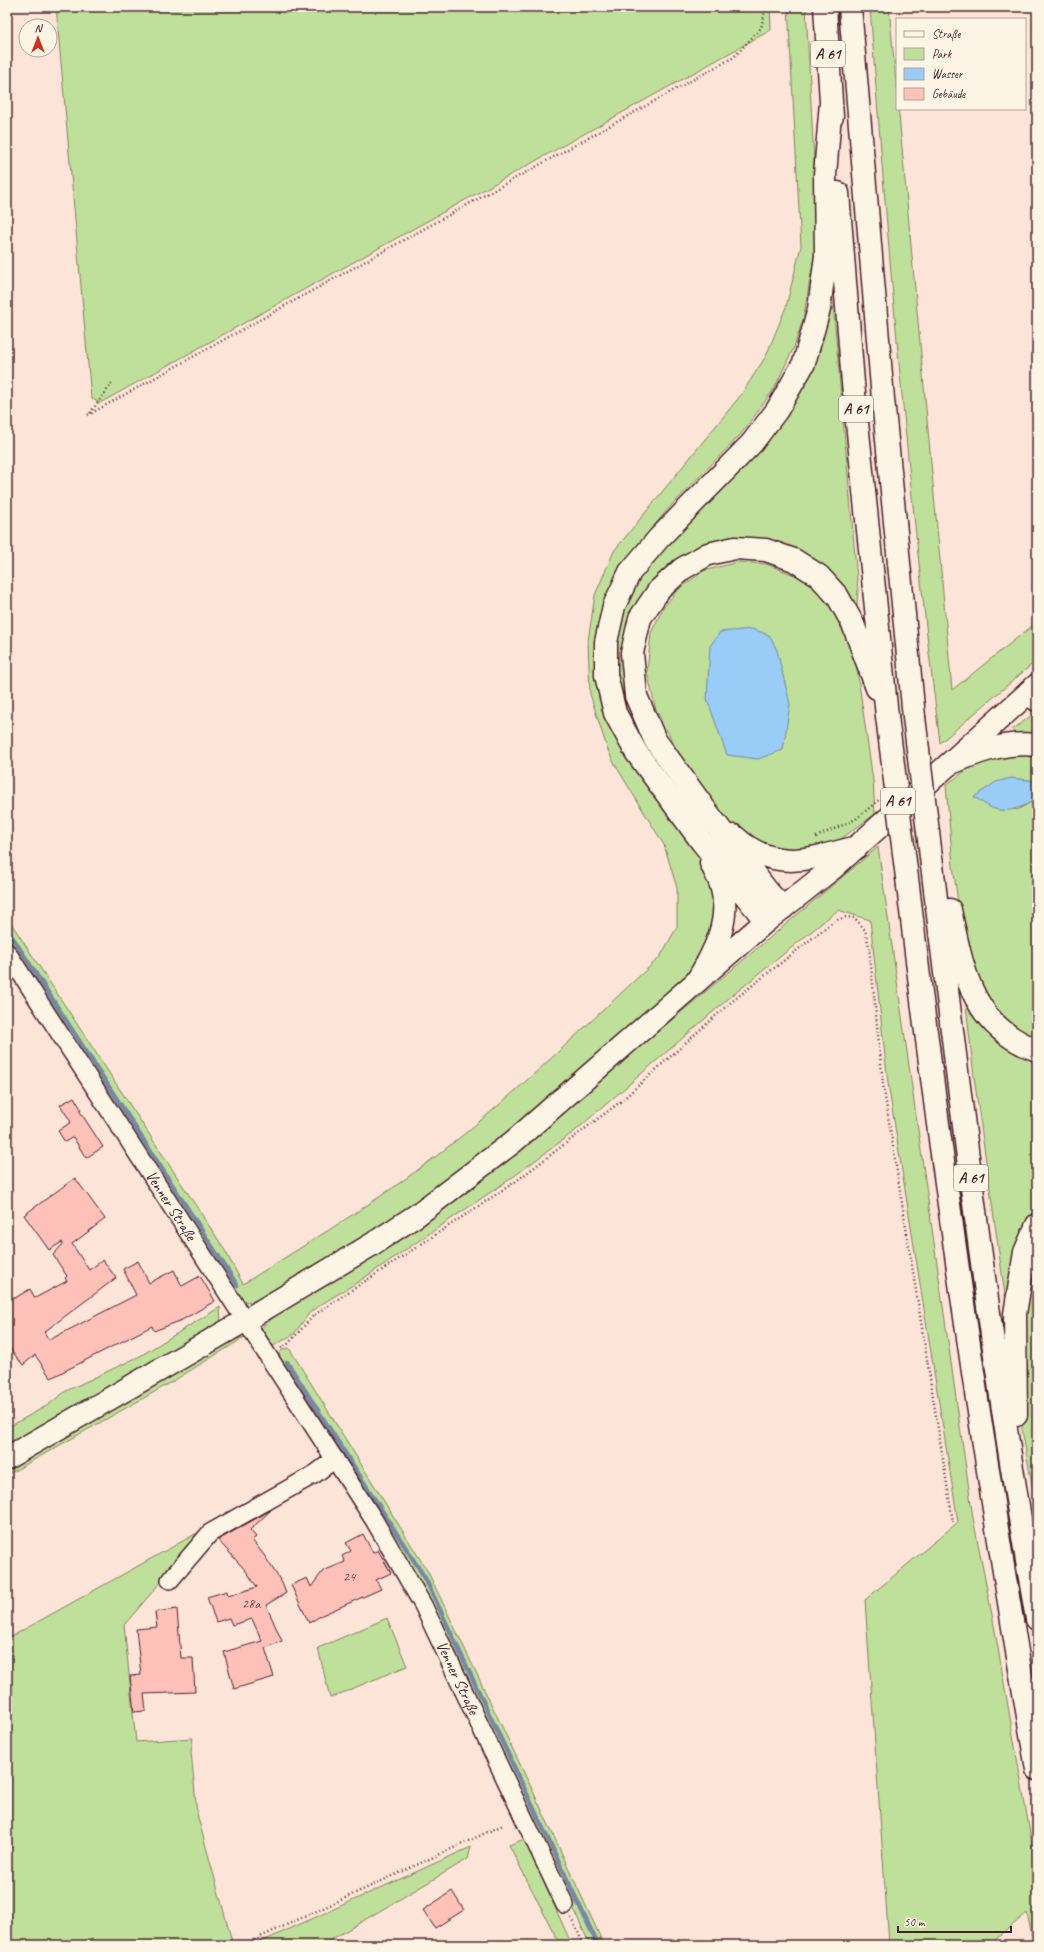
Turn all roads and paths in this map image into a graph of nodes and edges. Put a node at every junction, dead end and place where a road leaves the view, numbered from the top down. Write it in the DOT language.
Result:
graph roads {
  1 [pos="766,7"];
  2 [pos="825,7"];
  3 [pos="850,7"];
  4 [pos="831,102"];
  5 [pos="112,383"];
  6 [pos="1035,692"];
  7 [pos="888,716"];
  8 [pos="1037,745"];
  9 [pos="949,764"];
  10 [pos="886,794"];
  11 [pos="707,812"];
  12 [pos="812,839"];
  13 [pos="702,842"];
  14 [pos="857,847"];
  15 [pos="932,865"];
  16 [pos="783,908"];
  17 [pos="766,921"];
  18 [pos="7,952"];
  19 [pos="697,982"];
  20 [pos="1037,1050"];
  21 [pos="1037,1225"];
  22 [pos="246,1320"];
  23 [pos="267,1355"];
  24 [pos="7,1458"];
  25 [pos="335,1460"];
  26 [pos="1016,1490"];
  27 [pos="953,1522"];
  28 [pos="170,1580"];
  29 [pos="1037,1619"];
  30 [pos="1037,1769"];
  31 [pos="503,1825"];
  32 [pos="565,1905"];
  33 [pos="243,1945"];
  34 [pos="584,1945"];
  1 -- 5 [label="path"];
  2 -- 4 [label="main road, A 61"];
  3 -- 15 [label="main road, A 61, bridge"];
  4 -- 7 [label="main road, A 61"];
  4 -- 13 [label="main road"];
  6 -- 9 [label="main road"];
  7 -- 11 [label="main road"];
  7 -- 30 [label="main road, A 61, bridge"];
  8 -- 9 [label="main road"];
  9 -- 14 [label="main road"];
  10 -- 12 [label="path"];
  11 -- 14 [label="main road"];
  11 -- 16 [label="main road"];
  13 -- 17 [label="main road"];
  13 -- 19 [label="main road"];
  14 -- 16 [label="main road"];
  15 -- 20 [label="main road"];
  15 -- 26 [label="main road, A 61"];
  16 -- 17 [label="main road"];
  17 -- 19 [label="main road"];
  18 -- 22 [label="street, Venner Straße"];
  19 -- 22 [label="main road"];
  21 -- 26 [label="main road"];
  22 -- 23 [label="street, Venner Straße"];
  22 -- 24 [label="main road"];
  23 -- 25 [label="street, Venner Straße"];
  23 -- 27 [label="path"];
  25 -- 28 [label="street"];
  25 -- 32 [label="street, Venner Straße"];
  26 -- 29 [label="main road, A 61"];
  31 -- 33 [label="path"];
  32 -- 34 [label="path"];
}
